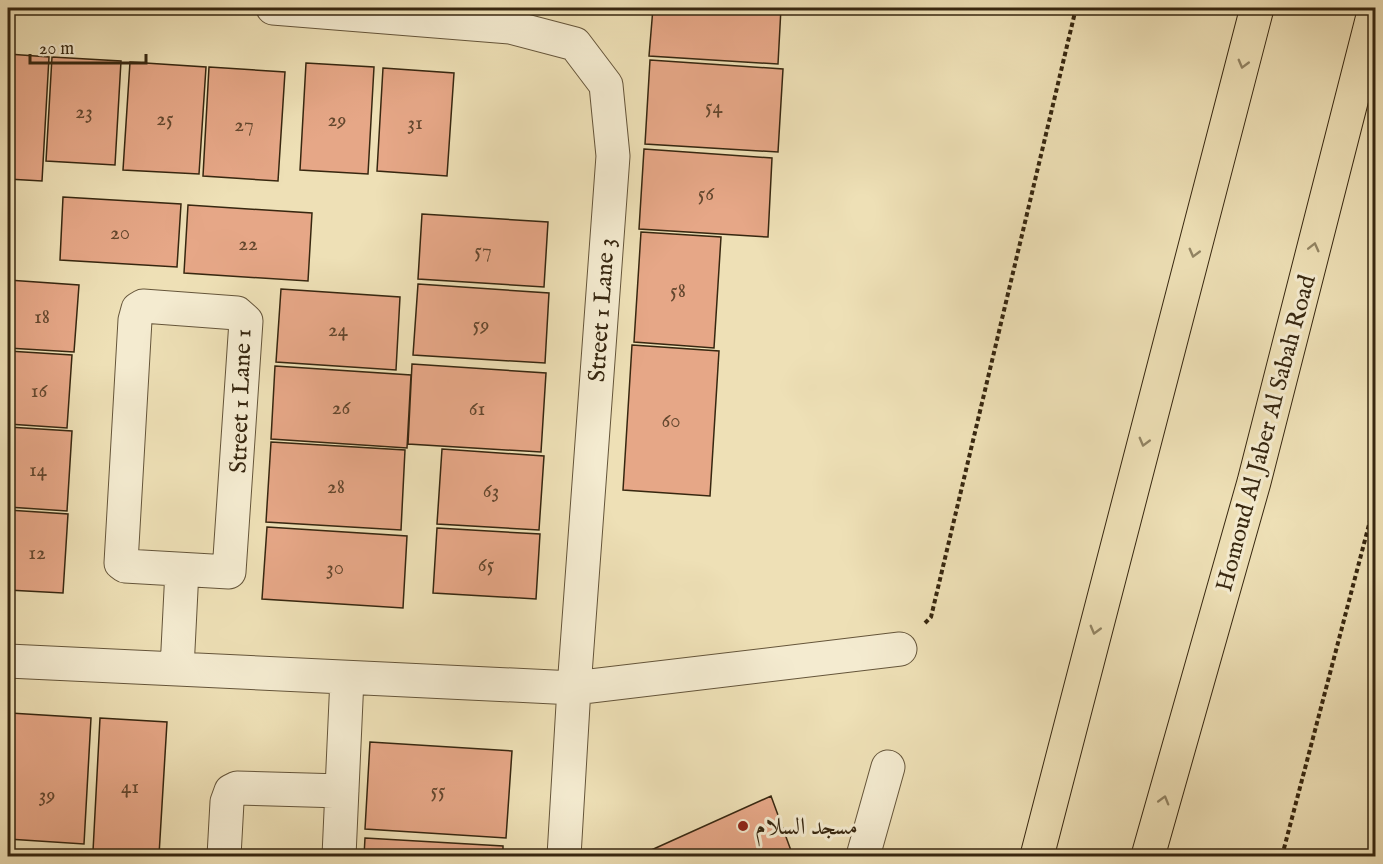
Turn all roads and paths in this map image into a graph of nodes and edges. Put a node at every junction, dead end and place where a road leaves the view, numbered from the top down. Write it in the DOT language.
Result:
graph roads {
  1 [pos="273,8"];
  2 [pos="307,8"];
  3 [pos="1076,8"];
  4 [pos="1257,8"];
  5 [pos="1375,8"];
  6 [pos="1376,498"];
  7 [pos="182,570"];
  8 [pos="900,649"];
  9 [pos="8,661"];
  10 [pos="177,669"];
  11 [pos="347,678"];
  12 [pos="573,688"];
  13 [pos="888,767"];
  14 [pos="342,791"];
  15 [pos="1032,854"];
  16 [pos="224,856"];
  17 [pos="339,856"];
  18 [pos="564,856"];
  19 [pos="863,856"];
  20 [pos="1148,856"];
  21 [pos="1282,856"];
  1 -- 2 [label="street, Street 1 Lane 3"];
  2 -- 12 [label="street, Street 1 Lane 3"];
  3 -- 8 [label="path"];
  4 -- 15 [label="main road, one-way"];
  20 -- 5 [label="main road, Homoud Al Jaber Al Sabah Road, one-way"];
  6 -- 21 [label="path"];
  7 -- 7 [label="street, Street 1 Lane 1"];
  7 -- 10 [label="street"];
  8 -- 12 [label="street"];
  9 -- 10 [label="street"];
  10 -- 11 [label="street"];
  11 -- 12 [label="street"];
  11 -- 14 [label="street"];
  12 -- 18 [label="street, Street 1 Lane 3"];
  13 -- 19 [label="street"];
  14 -- 16 [label="street"];
  14 -- 17 [label="street"];
}
